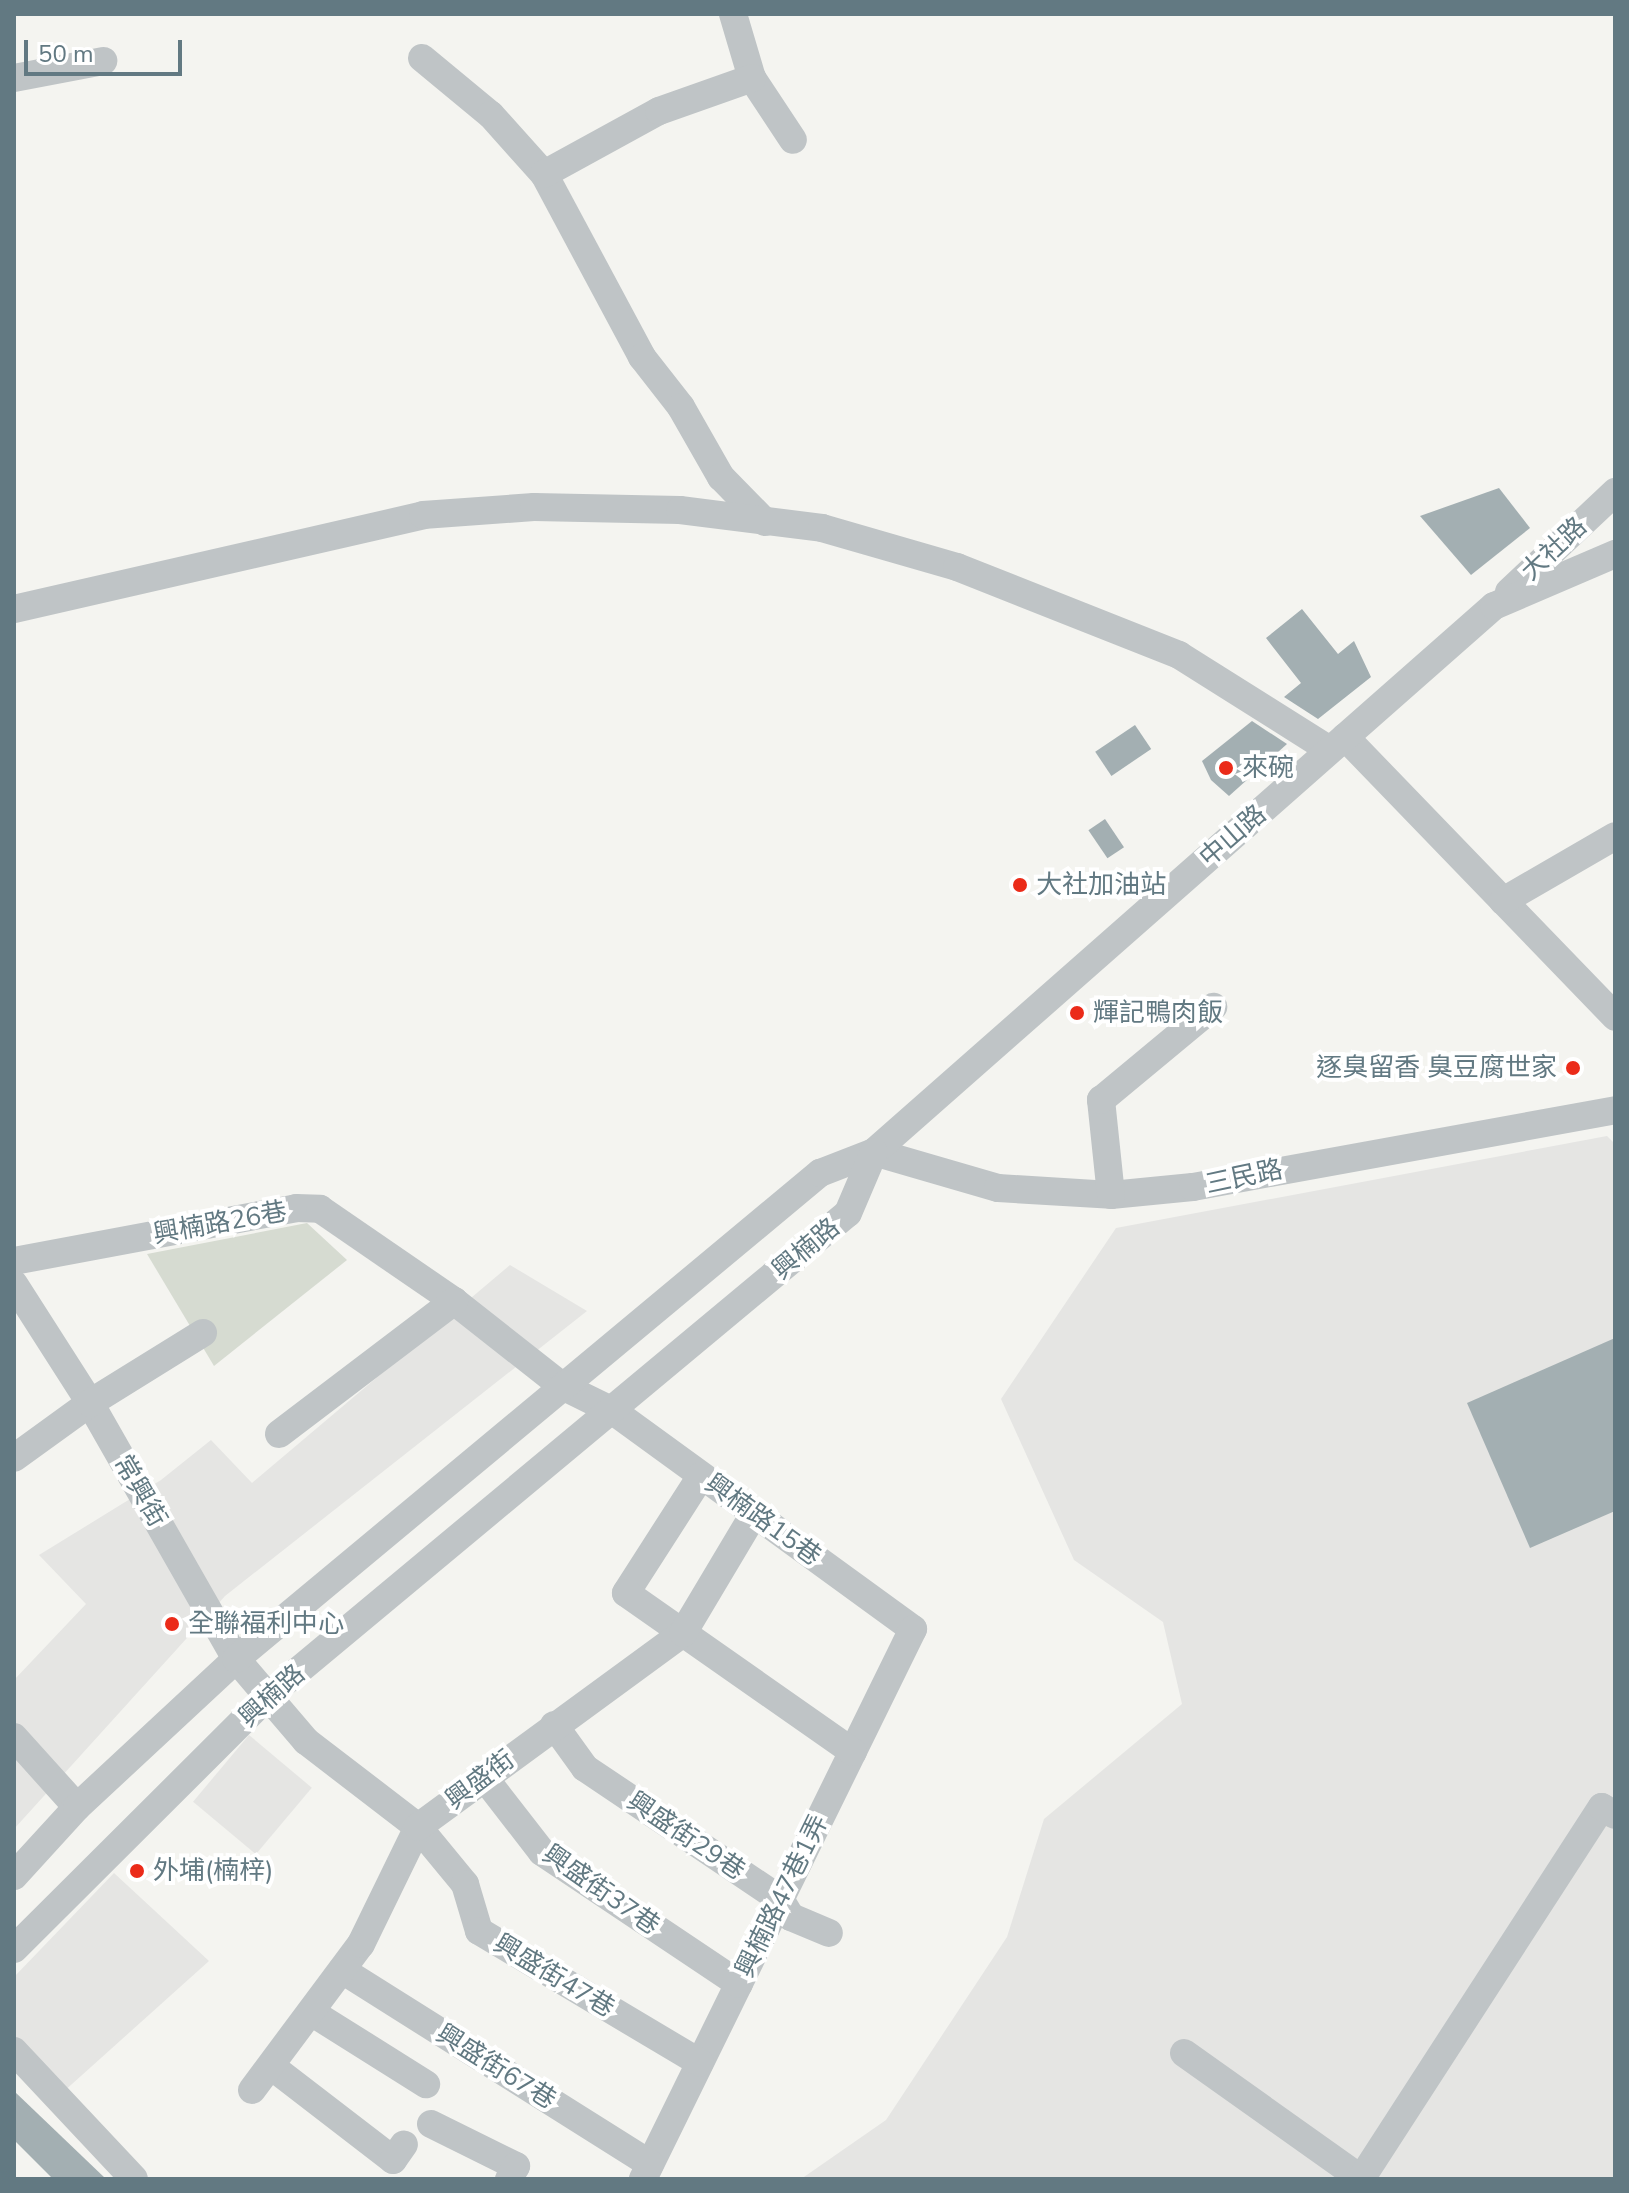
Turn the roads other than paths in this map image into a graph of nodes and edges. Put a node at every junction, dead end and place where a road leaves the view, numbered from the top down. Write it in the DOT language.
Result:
graph roads {
  1 [pos="733,14"];
  2 [pos="422,58"];
  3 [pos="103,61"];
  4 [pos="14,78"];
  5 [pos="752,78"];
  6 [pos="793,140"];
  7 [pos="544,174"];
  8 [pos="1615,492"];
  9 [pos="765,522"];
  10 [pos="1615,554"];
  11 [pos="1494,606"];
  12 [pos="14,609"];
  13 [pos="1337,744"];
  14 [pos="1615,836"];
  15 [pos="1503,901"];
  16 [pos="1213,1007"];
  17 [pos="1615,1017"];
  18 [pos="1613,1113"];
  19 [pos="874,1152"];
  20 [pos="1111,1195"];
  21 [pos="14,1261"];
  22 [pos="14,1284"];
  23 [pos="454,1301"];
  24 [pos="203,1333"];
  25 [pos="562,1386"];
  26 [pos="90,1403"];
  27 [pos="613,1411"];
  28 [pos="279,1434"];
  29 [pos="14,1458"];
  30 [pos="701,1476"];
  31 [pos="754,1514"];
  32 [pos="913,1629"];
  33 [pos="683,1633"];
  34 [pos="236,1659"];
  35 [pos="269,1695"];
  36 [pos="554,1725"];
  37 [pos="14,1737"];
  38 [pos="853,1752"];
  39 [pos="483,1776"];
  40 [pos="77,1807"];
  41 [pos="1615,1815"];
  42 [pos="418,1827"];
  43 [pos="14,1876"];
  44 [pos="780,1899"];
  45 [pos="829,1933"];
  46 [pos="14,1949"];
  47 [pos="342,1970"];
  48 [pos="739,1984"];
  49 [pos="311,2012"];
  50 [pos="14,2051"];
  51 [pos="1184,2053"];
  52 [pos="700,2063"];
  53 [pos="271,2066"];
  54 [pos="426,2084"];
  55 [pos="252,2090"];
  56 [pos="431,2124"];
  57 [pos="404,2144"];
  58 [pos="647,2171"];
  59 [pos="513,2172"];
  60 [pos="134,2179"];
  61 [pos="1361,2179"];
  1 -- 5 [label="street"];
  2 -- 7 [label="street"];
  3 -- 4 [label="street"];
  5 -- 6 [label="street"];
  5 -- 7 [label="street"];
  7 -- 9 [label="street"];
  8 -- 11 [label="street, 大社路"];
  9 -- 12 [label="street"];
  9 -- 13 [label="street"];
  10 -- 11 [label="street, 中山路"];
  11 -- 13 [label="street, 中山路"];
  13 -- 15 [label="street"];
  13 -- 19 [label="street, 中山路"];
  14 -- 15 [label="street"];
  15 -- 17 [label="street"];
  16 -- 20 [label="street"];
  18 -- 20 [label="street, 三民路"];
  19 -- 20 [label="street, 三民路"];
  19 -- 25 [label="street, 興楠路"];
  19 -- 27 [label="street, 興楠路"];
  21 -- 23 [label="street, 興楠路26巷"];
  22 -- 26 [label="street, 常興街"];
  23 -- 25 [label="street, 興楠路26巷"];
  23 -- 28 [label="street"];
  24 -- 26 [label="street"];
  25 -- 27 [label="street, 興楠路15巷"];
  25 -- 34 [label="street, 興楠路"];
  26 -- 29 [label="street"];
  26 -- 34 [label="street, 常興街"];
  27 -- 30 [label="street, 興楠路15巷"];
  27 -- 35 [label="street, 興楠路"];
  30 -- 31 [label="street, 興楠路15巷"];
  30 -- 33 [label="street"];
  31 -- 32 [label="street, 興楠路15巷"];
  31 -- 33 [label="street, 興盛街"];
  32 -- 38 [label="street, 興楠路47巷1弄"];
  33 -- 36 [label="street, 興盛街"];
  33 -- 38 [label="street"];
  34 -- 35 [label="street, 常興街"];
  34 -- 40 [label="street, 興楠路"];
  35 -- 42 [label="street, 興盛街47巷"];
  35 -- 46 [label="street, 興楠路"];
  36 -- 39 [label="street, 興盛街"];
  36 -- 44 [label="street, 興盛街29巷"];
  37 -- 40 [label="street"];
  38 -- 44 [label="street, 興楠路47巷1弄"];
  39 -- 42 [label="street, 興盛街"];
  39 -- 48 [label="street, 興盛街37巷"];
  40 -- 43 [label="street, 興楠路"];
  41 -- 61 [label="street"];
  42 -- 47 [label="street, 興盛街"];
  42 -- 52 [label="street, 興盛街47巷"];
  44 -- 45 [label="street, 興盛街29巷"];
  44 -- 48 [label="street, 興楠路47巷1弄"];
  47 -- 49 [label="street, 興盛街"];
  47 -- 58 [label="street, 興盛街67巷"];
  48 -- 52 [label="street, 興楠路47巷1弄"];
  49 -- 53 [label="street, 興盛街"];
  49 -- 54 [label="street"];
  50 -- 60 [label="street"];
  51 -- 61 [label="street"];
  52 -- 58 [label="street, 興楠路47巷1弄"];
  53 -- 55 [label="street, 興盛街"];
  53 -- 57 [label="street"];
  56 -- 59 [label="street"];
}
